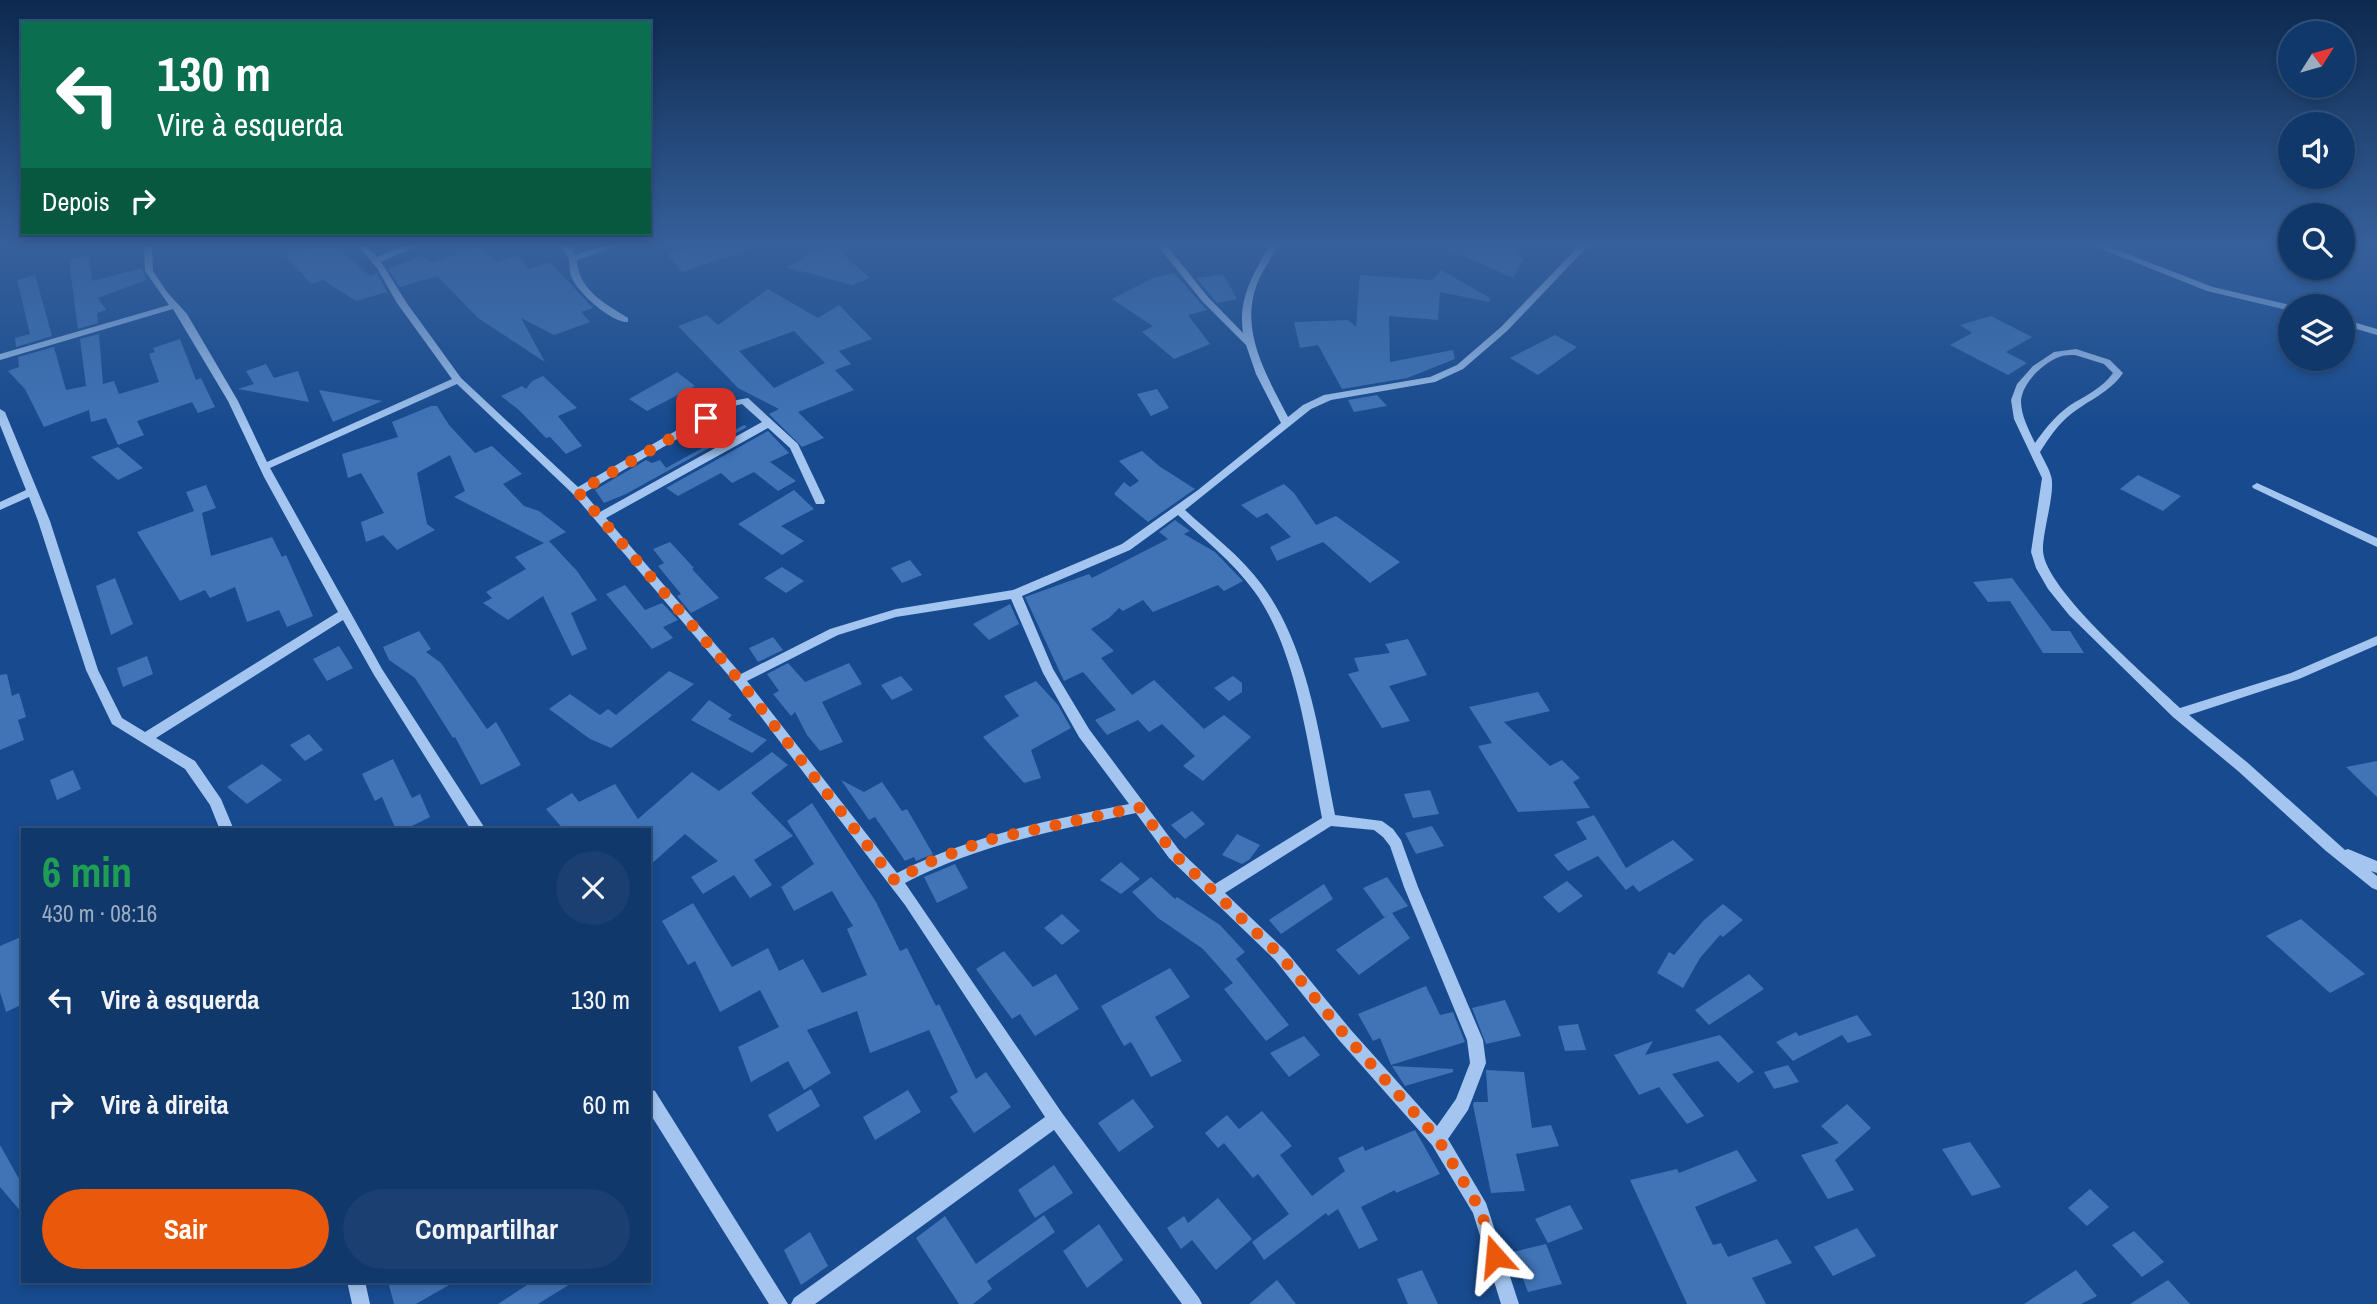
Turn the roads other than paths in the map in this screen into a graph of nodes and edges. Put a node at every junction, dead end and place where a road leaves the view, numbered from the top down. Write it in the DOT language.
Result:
graph roads {
  1 [pos="172,307"];
  2 [pos="176,307"];
  3 [pos="405,307"];
  4 [pos="607,307"];
  5 [pos="1213,307"];
  6 [pos="1247,307"];
  7 [pos="1525,307"];
  8 [pos="625,320"];
  9 [pos="2355,326"];
  10 [pos="2377,332"];
  11 [pos="1248,343"];
  12 [pos="0,357"];
  13 [pos="458,380"];
  14 [pos="0,412"];
  15 [pos="769,423"];
  16 [pos="1286,423"];
  17 [pos="2035,451"];
  18 [pos="264,467"];
  19 [pos="2257,486"];
  20 [pos="32,492"];
  21 [pos="578,492"];
  22 [pos="820,501"];
  23 [pos="0,506"];
  24 [pos="1178,509"];
  25 [pos="600,517"];
  26 [pos="2377,543"];
  27 [pos="1015,594"];
  28 [pos="345,613"];
  29 [pos="2377,640"];
  30 [pos="739,680"];
  31 [pos="2178,714"];
  32 [pos="145,738"];
  33 [pos="1139,807"];
  34 [pos="1329,820"];
  35 [pos="226,828"];
  36 [pos="478,828"];
  37 [pos="2331,847"];
  38 [pos="2377,867"];
  39 [pos="895,881"];
  40 [pos="2377,884"];
  41 [pos="1214,892"];
  42 [pos="651,1100"];
  43 [pos="1056,1119"];
  44 [pos="1438,1139"];
  45 [pos="356,1283"];
  46 [pos="361,1304"];
  47 [pos="779,1304"];
  48 [pos="800,1304"];
  49 [pos="1193,1304"];
  50 [pos="1510,1304"];
  1 -- 12 [label="street"];
  2 -- 18 [label="street"];
  3 -- 13 [label="street"];
  4 -- 8 [label="street"];
  5 -- 11 [label="street"];
  6 -- 11 [label="street"];
  7 -- 16 [label="street"];
  9 -- 10 [label="street"];
  11 -- 16 [label="street"];
  13 -- 18 [label="street"];
  13 -- 21 [label="street"];
  14 -- 20 [label="street"];
  15 -- 21 [label="street"];
  15 -- 22 [label="street"];
  15 -- 25 [label="street"];
  16 -- 24 [label="street"];
  17 -- 17 [label="street"];
  17 -- 31 [label="street"];
  18 -- 28 [label="street"];
  19 -- 26 [label="street"];
  20 -- 23 [label="street"];
  20 -- 32 [label="street"];
  21 -- 25 [label="street"];
  24 -- 27 [label="street"];
  24 -- 34 [label="street"];
  25 -- 30 [label="street"];
  27 -- 30 [label="street"];
  27 -- 33 [label="street"];
  28 -- 32 [label="street"];
  28 -- 36 [label="street"];
  29 -- 31 [label="street"];
  30 -- 39 [label="street"];
  31 -- 37 [label="street"];
  32 -- 35 [label="street"];
  33 -- 39 [label="street"];
  33 -- 41 [label="street"];
  34 -- 41 [label="street"];
  34 -- 44 [label="street"];
  37 -- 38 [label="street"];
  37 -- 40 [label="street"];
  39 -- 43 [label="street"];
  41 -- 44 [label="street"];
  42 -- 47 [label="street"];
  43 -- 48 [label="street"];
  43 -- 49 [label="street"];
  44 -- 50 [label="street"];
  45 -- 46 [label="street"];
}
